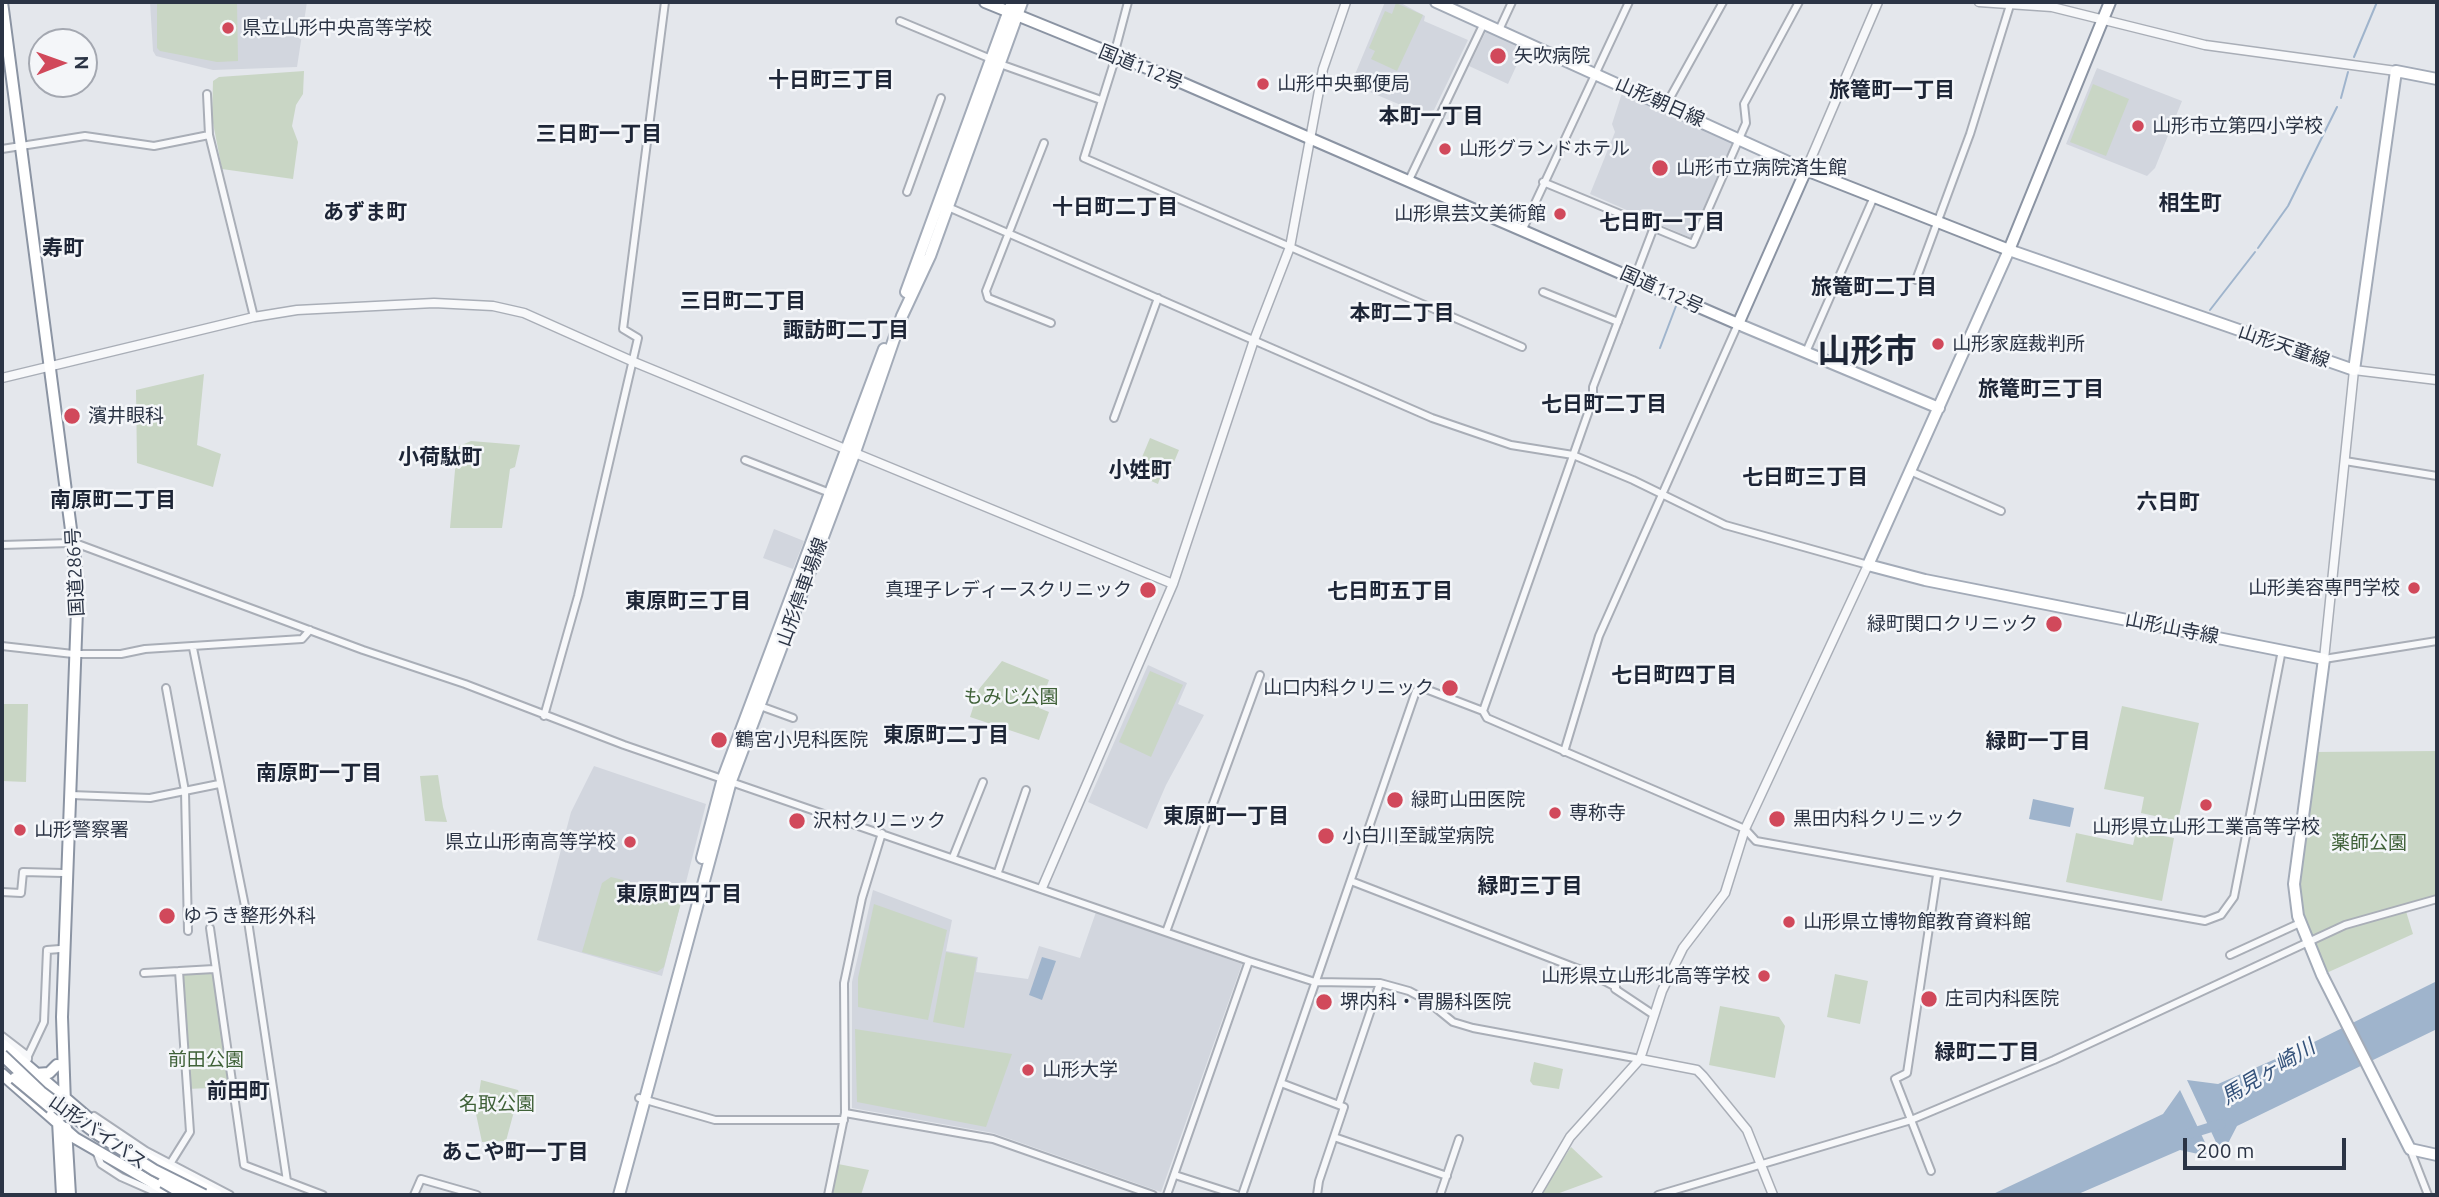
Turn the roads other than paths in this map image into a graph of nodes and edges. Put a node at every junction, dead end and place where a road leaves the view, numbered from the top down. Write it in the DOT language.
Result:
graph roads {
  1 [pos="2,2"];
  2 [pos="665,2"];
  3 [pos="985,2"];
  4 [pos="1023,2"];
  5 [pos="1128,2"];
  6 [pos="1346,2"];
  7 [pos="1436,2"];
  8 [pos="1512,2"];
  9 [pos="1629,2"];
  10 [pos="1723,2"];
  11 [pos="1799,2"];
  12 [pos="1878,2"];
  13 [pos="1979,2"];
  14 [pos="2110,2"];
  15 [pos="2011,3"];
  16 [pos="1013,10"];
  17 [pos="900,21"];
  18 [pos="2103,21"];
  19 [pos="1484,23"];
  20 [pos="1499,30"];
  21 [pos="2,50"];
  22 [pos="1115,55"];
  23 [pos="997,62"];
  24 [pos="2396,71"];
  25 [pos="1596,73"];
  26 [pos="2437,79"];
  27 [pos="207,94"];
  28 [pos="941,98"];
  29 [pos="1101,100"];
  30 [pos="1666,105"];
  31 [pos="209,135"];
  32 [pos="1740,138"];
  33 [pos="1312,140"];
  34 [pos="1044,143"];
  35 [pos="18,146"];
  36 [pos="2,149"];
  37 [pos="1805,170"];
  38 [pos="1408,182"];
  39 [pos="1543,182"];
  40 [pos="907,192"];
  41 [pos="1873,199"];
  42 [pos="948,207"];
  43 [pos="1937,223"];
  44 [pos="1654,228"];
  45 [pos="1522,230"];
  46 [pos="1008,233"];
  47 [pos="1290,247"];
  48 [pos="2009,250"];
  49 [pos="1636,278"];
  50 [pos="1916,280"];
  51 [pos="1543,292"];
  52 [pos="1158,298"];
  53 [pos="254,317"];
  54 [pos="1618,322"];
  55 [pos="1051,323"];
  56 [pos="1738,324"];
  57 [pos="1254,340"];
  58 [pos="1522,347"];
  59 [pos="1806,352"];
  60 [pos="634,362"];
  61 [pos="49,366"];
  62 [pos="2354,370"];
  63 [pos="2,378"];
  64 [pos="2437,380"];
  65 [pos="1939,408"];
  66 [pos="1114,418"];
  67 [pos="851,450"];
  68 [pos="1573,455"];
  69 [pos="745,460"];
  70 [pos="2345,461"];
  71 [pos="1910,471"];
  72 [pos="2437,476"];
  73 [pos="830,493"];
  74 [pos="1663,494"];
  75 [pos="2001,511"];
  76 [pos="72,543"];
  77 [pos="2,545"];
  78 [pos="1868,565"];
  79 [pos="1173,583"];
  80 [pos="310,630"];
  81 [pos="2437,641"];
  82 [pos="2,646"];
  83 [pos="193,648"];
  84 [pos="2282,650"];
  85 [pos="75,653"];
  86 [pos="2324,659"];
  87 [pos="1260,675"];
  88 [pos="166,688"];
  89 [pos="760,706"];
  90 [pos="1483,711"];
  91 [pos="544,716"];
  92 [pos="793,718"];
  93 [pos="1564,752"];
  94 [pos="727,779"];
  95 [pos="983,782"];
  96 [pos="219,784"];
  97 [pos="1026,790"];
  98 [pos="186,791"];
  99 [pos="71,795"];
  100 [pos="1745,829"];
  101 [pos="1369,830"];
  102 [pos="882,833"];
  103 [pos="1398,841"];
  104 [pos="953,857"];
  105 [pos="998,872"];
  106 [pos="64,873"];
  107 [pos="1937,875"];
  108 [pos="1351,881"];
  109 [pos="1042,888"];
  110 [pos="2,892"];
  111 [pos="2437,899"];
  112 [pos="2300,923"];
  113 [pos="210,928"];
  114 [pos="188,931"];
  115 [pos="1166,932"];
  116 [pos="2307,941"];
  117 [pos="60,949"];
  118 [pos="2230,955"];
  119 [pos="1249,961"];
  120 [pos="215,969"];
  121 [pos="178,971"];
  122 [pos="144,974"];
  123 [pos="1315,982"];
  124 [pos="1380,983"];
  125 [pos="1654,1015"];
  126 [pos="2,1036"];
  127 [pos="2,1044"];
  128 [pos="2,1055"];
  129 [pos="28,1056"];
  130 [pos="1640,1059"];
  131 [pos="2,1065"];
  132 [pos="57,1065"];
  133 [pos="33,1072"];
  134 [pos="2,1074"];
  135 [pos="1281,1083"];
  136 [pos="61,1098"];
  137 [pos="643,1099"];
  138 [pos="1339,1104"];
  139 [pos="845,1116"];
  140 [pos="1911,1120"];
  141 [pos="90,1121"];
  142 [pos="62,1125"];
  143 [pos="1334,1137"];
  144 [pos="1459,1139"];
  145 [pos="2410,1149"];
  146 [pos="95,1150"];
  147 [pos="2437,1155"];
  148 [pos="68,1159"];
  149 [pos="170,1164"];
  150 [pos="1761,1166"];
  151 [pos="1931,1171"];
  152 [pos="1175,1175"];
  153 [pos="1447,1176"];
  154 [pos="287,1181"];
  155 [pos="62,1195"];
  156 [pos="70,1195"];
  157 [pos="162,1195"];
  158 [pos="174,1195"];
  159 [pos="186,1195"];
  160 [pos="204,1195"];
  161 [pos="217,1195"];
  162 [pos="230,1195"];
  163 [pos="323,1195"];
  164 [pos="414,1195"];
  165 [pos="477,1195"];
  166 [pos="613,1195"];
  167 [pos="619,1195"];
  168 [pos="828,1195"];
  169 [pos="1153,1195"];
  170 [pos="1167,1195"];
  171 [pos="1240,1195"];
  172 [pos="1317,1195"];
  173 [pos="1440,1195"];
  174 [pos="1535,1195"];
  175 [pos="1658,1195"];
  176 [pos="1773,1195"];
  177 [pos="2428,1195"];
  1 -- 35 [label="main road, 国道286号"];
  2 -- 60 [label="street"];
  3 -- 16 [label="main road, 国道112号"];
  4 -- 16 [label="main road, 山形停車場線"];
  5 -- 22 [label="street"];
  6 -- 33 [label="street"];
  7 -- 19 [label="main road, 山形朝日線"];
  8 -- 20 [label="street"];
  9 -- 25 [label="street"];
  10 -- 30 [label="street"];
  11 -- 32 [label="street"];
  12 -- 37 [label="street"];
  13 -- 15 [label="street"];
  14 -- 18 [label="main road"];
  15 -- 18 [label="street"];
  15 -- 43 [label="street"];
  16 -- 22 [label="main road, 国道112号"];
  16 -- 23 [label="main road, 山形停車場線"];
  17 -- 23 [label="street"];
  18 -- 24 [label="street"];
  18 -- 48 [label="main road"];
  19 -- 20 [label="main road, 山形朝日線"];
  19 -- 38 [label="street"];
  20 -- 25 [label="main road, 山形朝日線"];
  21 -- 35 [label="main road, 国道286号"];
  22 -- 29 [label="street"];
  22 -- 33 [label="main road, 国道112号"];
  23 -- 29 [label="street"];
  23 -- 42 [label="main road, 山形停車場線"];
  23 -- 67 [label="main road, 山形停車場線"];
  24 -- 26 [label="main road"];
  24 -- 62 [label="main road, 山形天童線"];
  25 -- 30 [label="main road, 山形朝日線"];
  25 -- 39 [label="street"];
  27 -- 31 [label="street"];
  28 -- 40 [label="street"];
  29 -- 47 [label="street"];
  30 -- 32 [label="main road, 山形朝日線"];
  31 -- 35 [label="street"];
  31 -- 53 [label="street"];
  32 -- 37 [label="main road, 山形朝日線"];
  32 -- 44 [label="street"];
  33 -- 38 [label="main road, 国道112号"];
  33 -- 47 [label="street"];
  34 -- 46 [label="street"];
  35 -- 36 [label="street"];
  35 -- 61 [label="main road, 国道286号"];
  37 -- 41 [label="main road"];
  37 -- 56 [label="main road"];
  38 -- 45 [label="main road, 国道112号"];
  39 -- 44 [label="street"];
  39 -- 45 [label="street"];
  41 -- 43 [label="main road"];
  41 -- 59 [label="street"];
  42 -- 46 [label="street"];
  42 -- 67 [label="main road, 山形停車場線"];
  43 -- 48 [label="main road"];
  43 -- 50 [label="street"];
  44 -- 49 [label="street"];
  45 -- 49 [label="main road, 国道112号"];
  46 -- 52 [label="street"];
  46 -- 55 [label="street"];
  47 -- 57 [label="street"];
  47 -- 58 [label="street"];
  48 -- 62 [label="main road, 山形天童線"];
  48 -- 65 [label="main road"];
  49 -- 54 [label="street"];
  49 -- 56 [label="main road, 国道112号"];
  51 -- 54 [label="street"];
  52 -- 57 [label="street"];
  52 -- 66 [label="street"];
  53 -- 60 [label="street"];
  53 -- 61 [label="street"];
  54 -- 68 [label="street"];
  56 -- 59 [label="main road"];
  56 -- 74 [label="street"];
  57 -- 68 [label="street"];
  57 -- 79 [label="street"];
  59 -- 65 [label="main road"];
  60 -- 67 [label="street"];
  60 -- 91 [label="street"];
  61 -- 63 [label="street"];
  61 -- 76 [label="main road, 国道286号"];
  62 -- 64 [label="street"];
  62 -- 70 [label="street"];
  65 -- 71 [label="main road"];
  67 -- 73 [label="main road, 山形停車場線"];
  67 -- 79 [label="street"];
  67 -- 89 [label="main road, 山形停車場線"];
  68 -- 74 [label="street"];
  68 -- 90 [label="street"];
  69 -- 73 [label="street"];
  70 -- 72 [label="street"];
  70 -- 86 [label="street"];
  71 -- 75 [label="street"];
  71 -- 78 [label="main road"];
  73 -- 94 [label="main road, 山形停車場線"];
  74 -- 78 [label="street"];
  74 -- 93 [label="street"];
  76 -- 77 [label="street"];
  76 -- 80 [label="street"];
  76 -- 85 [label="main road, 国道286号"];
  78 -- 84 [label="main road, 山形山寺線"];
  78 -- 100 [label="street"];
  79 -- 109 [label="street"];
  80 -- 83 [label="street"];
  80 -- 91 [label="street"];
  81 -- 86 [label="street"];
  82 -- 85 [label="street"];
  83 -- 85 [label="street"];
  83 -- 96 [label="street"];
  84 -- 86 [label="main road, 山形山寺線"];
  84 -- 107 [label="street"];
  85 -- 99 [label="main road, 国道286号"];
  85 -- 106 [label="main road, 国道286号"];
  86 -- 112 [label="main road"];
  87 -- 115 [label="street"];
  88 -- 98 [label="street"];
  89 -- 92 [label="street"];
  89 -- 94 [label="main road, 山形停車場線"];
  90 -- 93 [label="street"];
  90 -- 101 [label="street"];
  91 -- 94 [label="street"];
  93 -- 100 [label="street"];
  94 -- 102 [label="street"];
  94 -- 137 [label="main road, 山形停車場線"];
  95 -- 104 [label="street"];
  96 -- 98 [label="street"];
  96 -- 154 [label="street"];
  97 -- 105 [label="street"];
  98 -- 99 [label="street"];
  98 -- 114 [label="street"];
  99 -- 136 [label="main road, 国道286号"];
  100 -- 107 [label="street"];
  100 -- 125 [label="street"];
  101 -- 103 [label="street"];
  101 -- 108 [label="street"];
  102 -- 104 [label="street"];
  102 -- 139 [label="street"];
  104 -- 105 [label="street"];
  105 -- 109 [label="street"];
  106 -- 110 [label="street"];
  106 -- 117 [label="main road, 国道286号"];
  107 -- 140 [label="street"];
  108 -- 123 [label="street"];
  108 -- 125 [label="street"];
  109 -- 115 [label="street"];
  111 -- 116 [label="street"];
  112 -- 116 [label="main road"];
  112 -- 118 [label="street"];
  113 -- 120 [label="street"];
  115 -- 119 [label="street"];
  116 -- 140 [label="street"];
  116 -- 145 [label="main road"];
  117 -- 129 [label="street"];
  117 -- 132 [label="main road, 国道286号"];
  119 -- 123 [label="street"];
  119 -- 152 [label="street"];
  120 -- 121 [label="street"];
  120 -- 154 [label="street"];
  121 -- 122 [label="street"];
  121 -- 149 [label="street"];
  123 -- 124 [label="street"];
  123 -- 135 [label="street"];
  124 -- 130 [label="street"];
  124 -- 138 [label="street"];
  125 -- 130 [label="street"];
  126 -- 129 [label="street"];
  127 -- 133 [label="main road"];
  128 -- 160 [label="main road, 山形バイパス, bridge"];
  129 -- 133 [label="street"];
  130 -- 150 [label="street"];
  130 -- 174 [label="street"];
  131 -- 159 [label="main road, 山形バイパス, bridge"];
  132 -- 133 [label="main road"];
  132 -- 136 [label="main road, 国道286号"];
  133 -- 136 [label="main road"];
  134 -- 142 [label="main road"];
  135 -- 138 [label="street"];
  135 -- 171 [label="street"];
  136 -- 141 [label="main road"];
  137 -- 139 [label="street"];
  137 -- 166 [label="main road, 山形停車場線"];
  137 -- 167 [label="main road, 山形停車場線"];
  138 -- 143 [label="street"];
  139 -- 168 [label="street"];
  139 -- 169 [label="street"];
  140 -- 150 [label="street"];
  140 -- 151 [label="street"];
  141 -- 149 [label="street"];
  141 -- 161 [label="main road"];
  142 -- 146 [label="main road"];
  142 -- 148 [label="main road"];
  142 -- 155 [label="main road"];
  143 -- 153 [label="street"];
  143 -- 172 [label="street"];
  144 -- 153 [label="street"];
  145 -- 147 [label="main road"];
  145 -- 177 [label="street"];
  146 -- 148 [label="main road"];
  146 -- 157 [label="street"];
  146 -- 158 [label="main road"];
  148 -- 156 [label="main road"];
  149 -- 162 [label="street"];
  150 -- 175 [label="street"];
  150 -- 176 [label="street"];
  152 -- 170 [label="street"];
  152 -- 171 [label="street"];
  153 -- 173 [label="street"];
  154 -- 163 [label="street"];
  164 -- 165 [label="street"];
}
